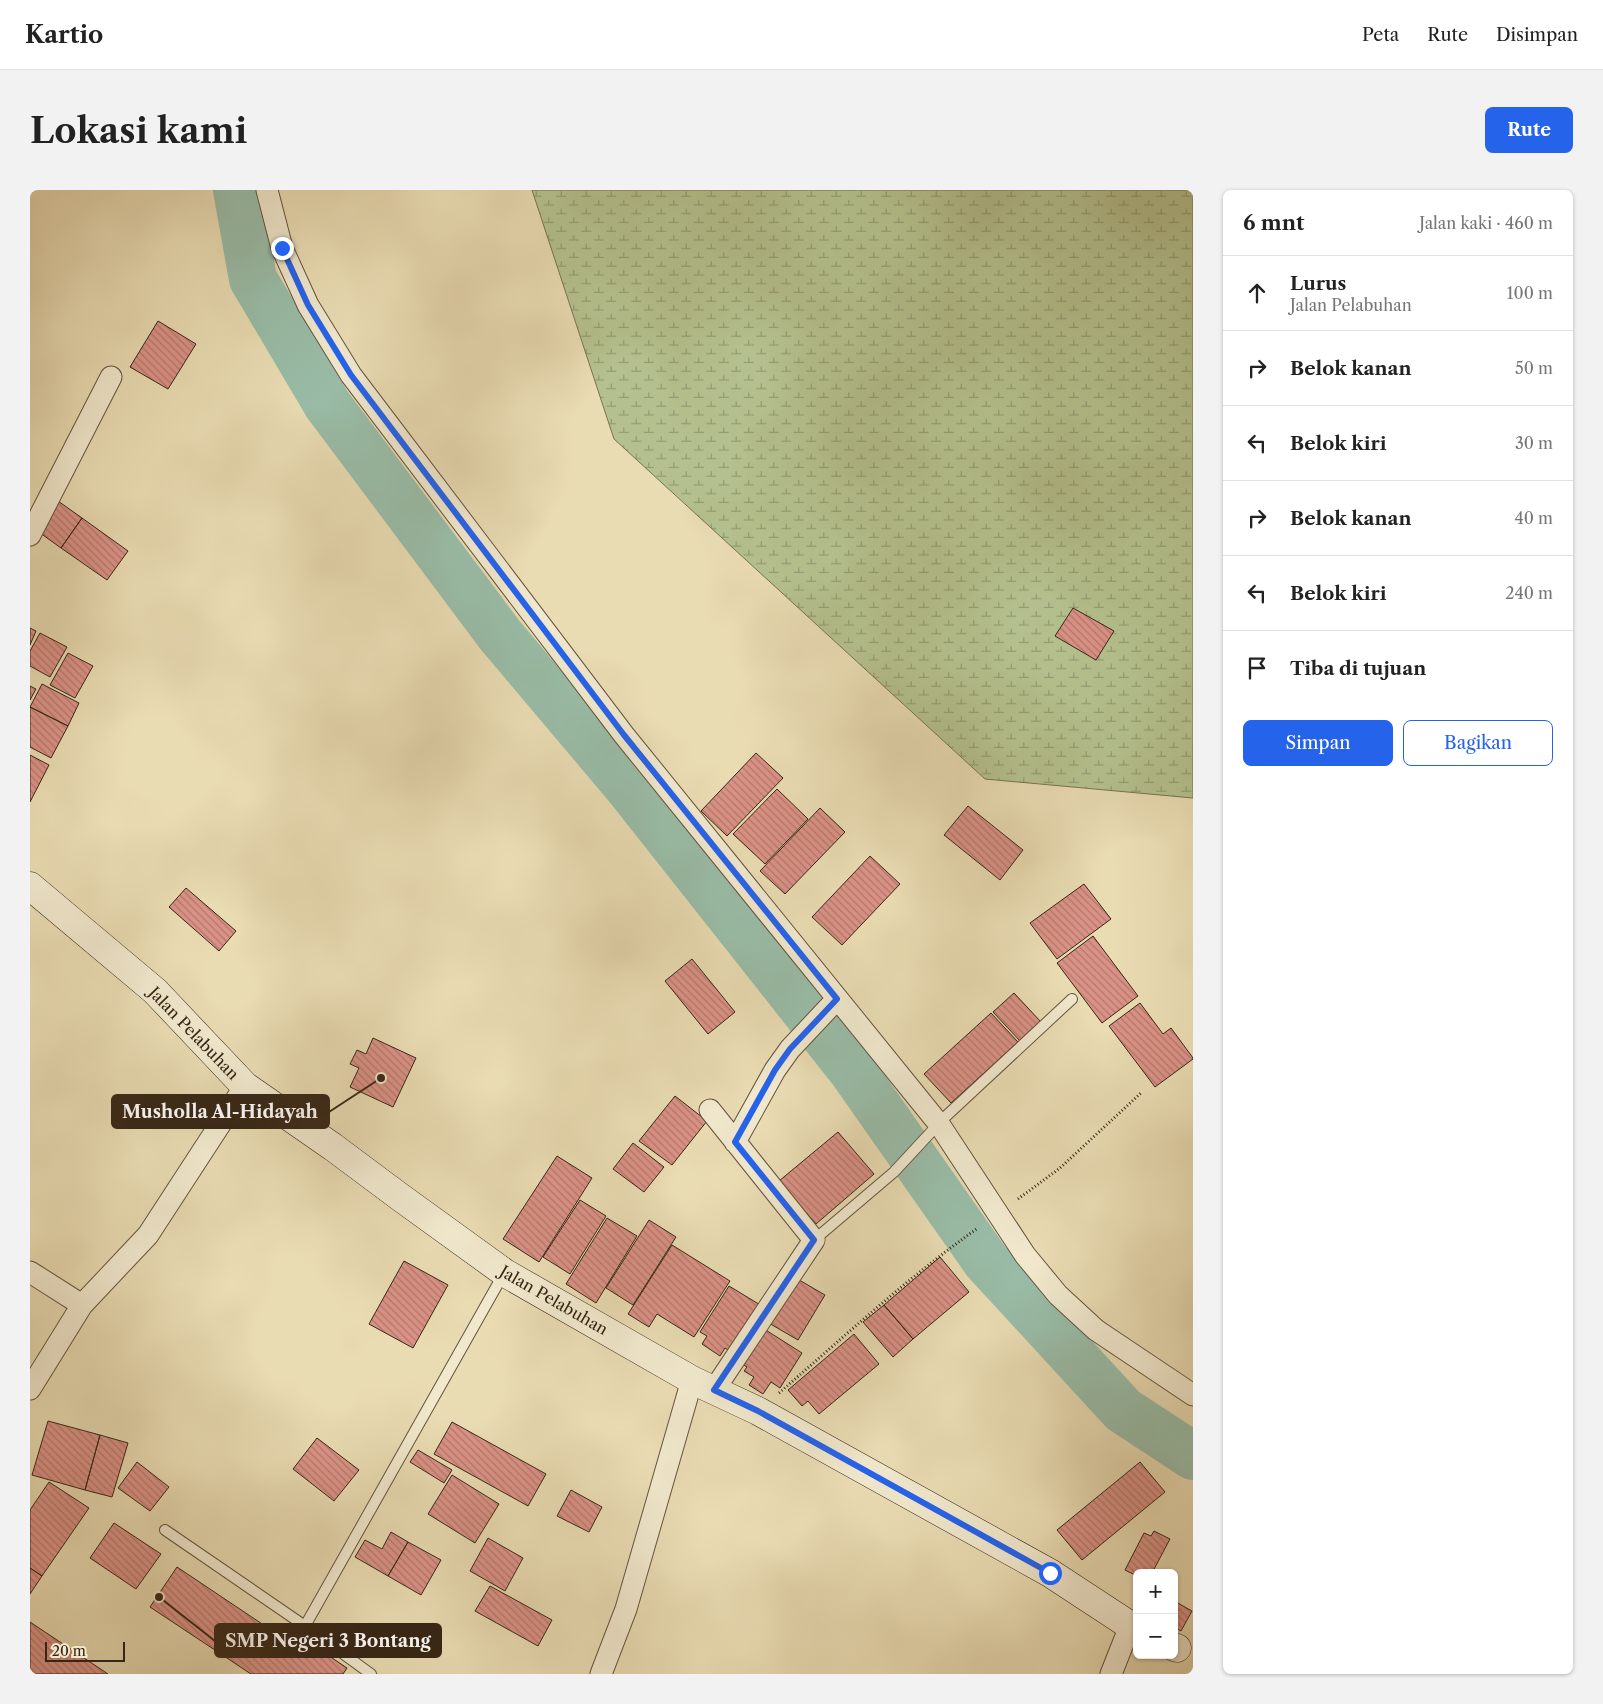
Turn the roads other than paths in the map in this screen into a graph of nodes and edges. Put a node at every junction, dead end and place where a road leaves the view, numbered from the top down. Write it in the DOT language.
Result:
graph roads {
  1 [pos="267,190"];
  2 [pos="111,378"];
  3 [pos="30,535"];
  4 [pos="30,886"];
  5 [pos="837,999"];
  6 [pos="1072,999"];
  7 [pos="245,1086"];
  8 [pos="710,1110"];
  9 [pos="938,1124"];
  10 [pos="735,1142"];
  11 [pos="814,1240"];
  12 [pos="30,1272"];
  13 [pos="505,1273"];
  14 [pos="82,1305"];
  15 [pos="703,1385"];
  16 [pos="30,1389"];
  17 [pos="1193,1395"];
  18 [pos="165,1530"];
  19 [pos="305,1626"];
  20 [pos="1133,1628"];
  21 [pos="371,1674"];
  22 [pos="601,1674"];
  23 [pos="1111,1674"];
  1 -- 5 [label="street"];
  2 -- 3 [label="street"];
  4 -- 7 [label="street, Jalan Pelabuhan"];
  5 -- 9 [label="street"];
  5 -- 10 [label="street"];
  6 -- 9 [label="lane"];
  7 -- 13 [label="street, Jalan Pelabuhan"];
  7 -- 14 [label="street"];
  8 -- 10 [label="street"];
  9 -- 11 [label="lane"];
  9 -- 17 [label="street"];
  10 -- 11 [label="street"];
  11 -- 15 [label="street"];
  12 -- 14 [label="street"];
  13 -- 15 [label="street, Jalan Pelabuhan"];
  13 -- 19 [label="lane"];
  14 -- 16 [label="street"];
  15 -- 20 [label="street, Jalan Pelabuhan"];
  15 -- 22 [label="street"];
  18 -- 19 [label="lane"];
  19 -- 21 [label="lane"];
  20 -- 23 [label="street"];
}
